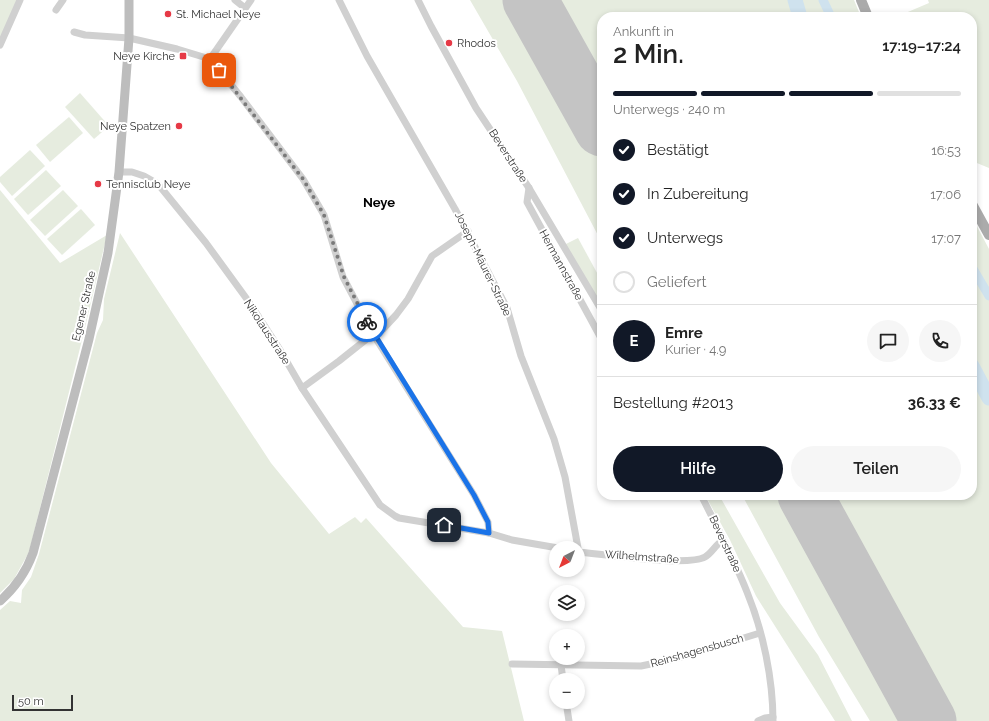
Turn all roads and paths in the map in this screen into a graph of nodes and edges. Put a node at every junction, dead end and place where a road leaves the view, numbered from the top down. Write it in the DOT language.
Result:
graph roads {
  1 [pos="20,0"];
  2 [pos="63,0"];
  3 [pos="129,0"];
  4 [pos="236,0"];
  5 [pos="251,0"];
  6 [pos="339,0"];
  7 [pos="418,0"];
  8 [pos="861,0"];
  9 [pos="245,8"];
  10 [pos="56,10"];
  11 [pos="866,12"];
  12 [pos="74,32"];
  13 [pos="129,38"];
  14 [pos="0,45"];
  15 [pos="210,59"];
  16 [pos="119,172"];
  17 [pos="529,188"];
  18 [pos="977,213"];
  19 [pos="468,231"];
  20 [pos="989,235"];
  21 [pos="597,303"];
  22 [pos="597,331"];
  23 [pos="373,334"];
  24 [pos="302,388"];
  25 [pos="703,500"];
  26 [pos="489,533"];
  27 [pos="723,540"];
  28 [pos="576,541"];
  29 [pos="549,546"];
  30 [pos="585,551"];
  31 [pos="0,601"];
  32 [pos="760,633"];
  33 [pos="512,664"];
  34 [pos="549,665"];
  35 [pos="561,665"];
  36 [pos="562,673"];
  37 [pos="567,709"];
  38 [pos="773,719"];
  39 [pos="569,721"];
  40 [pos="758,721"];
  1 -- 14 [label="street"];
  2 -- 10 [label="street"];
  3 -- 13 [label="street, Egener Straße"];
  4 -- 9 [label="street"];
  5 -- 9 [label="street"];
  6 -- 19 [label="street, Joseph-Mäurer-Straße"];
  7 -- 17 [label="street, Beverstraße"];
  8 -- 11 [label="main road"];
  9 -- 15 [label="street"];
  12 -- 13 [label="street"];
  13 -- 15 [label="street"];
  13 -- 16 [label="street, Egener Straße"];
  15 -- 23 [label="street"];
  16 -- 24 [label="street, Nikolausstraße"];
  16 -- 31 [label="street, Egener Straße"];
  17 -- 21 [label="street, Beverstraße"];
  17 -- 22 [label="street, Hermannstraße"];
  18 -- 20 [label="main road"];
  19 -- 23 [label="street"];
  19 -- 28 [label="street, Joseph-Mäurer-Straße"];
  23 -- 24 [label="street"];
  23 -- 26 [label="street"];
  24 -- 26 [label="street, Nikolausstraße"];
  25 -- 27 [label="street, Beverstraße"];
  26 -- 29 [label="street"];
  27 -- 30 [label="street, Wilhelmstraße"];
  27 -- 32 [label="street, Beverstraße"];
  32 -- 35 [label="street, Reinshagensbusch"];
  32 -- 38 [label="street, Beverstraße"];
  33 -- 34 [label="street, Reinshagensbusch"];
  35 -- 36 [label="street"];
  37 -- 39 [label="street"];
  38 -- 40 [label="street"];
}
